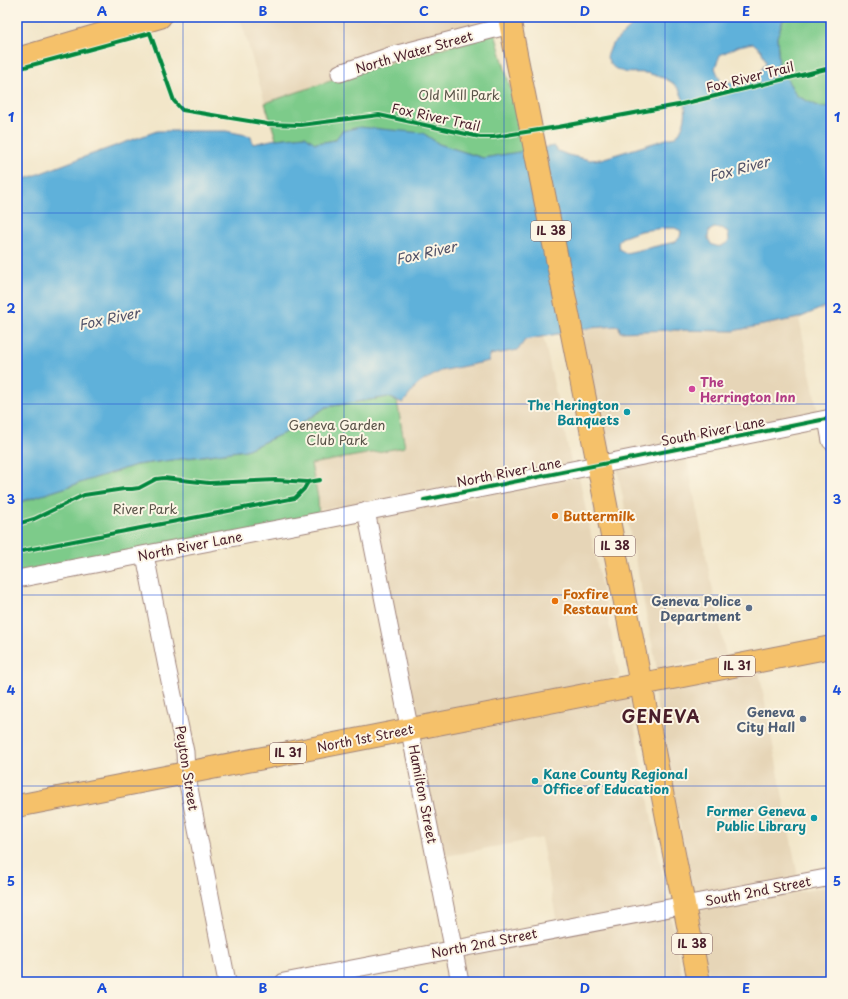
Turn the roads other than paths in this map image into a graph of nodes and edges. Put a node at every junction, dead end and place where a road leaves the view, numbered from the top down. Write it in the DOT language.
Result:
graph roads {
  1 [pos="160,17"];
  2 [pos="510,21"];
  3 [pos="17,59"];
  4 [pos="340,73"];
  5 [pos="829,418"];
  6 [pos="831,441"];
  7 [pos="598,464"];
  8 [pos="366,511"];
  9 [pos="146,555"];
  10 [pos="17,579"];
  11 [pos="831,647"];
  12 [pos="642,684"];
  13 [pos="410,729"];
  14 [pos="186,773"];
  15 [pos="17,806"];
  16 [pos="831,877"];
  17 [pos="684,905"];
  18 [pos="454,949"];
  19 [pos="227,982"];
  20 [pos="284,982"];
  21 [pos="460,982"];
  22 [pos="699,982"];
  1 -- 3 [label="main road"];
  2 -- 4 [label="street, North Water Street"];
  2 -- 7 [label="main road, IL 38"];
  5 -- 6 [label="street"];
  5 -- 7 [label="street, South River Lane"];
  7 -- 8 [label="street, North River Lane"];
  7 -- 12 [label="main road, IL 38"];
  8 -- 9 [label="street, North River Lane"];
  8 -- 13 [label="street, Hamilton Street"];
  9 -- 10 [label="street, North River Lane"];
  9 -- 14 [label="street, Peyton Street"];
  11 -- 12 [label="main road, IL 31"];
  12 -- 13 [label="main road, North 1st Street / IL 31"];
  12 -- 17 [label="main road, IL 38"];
  13 -- 14 [label="main road, North 1st Street / IL 31"];
  13 -- 18 [label="street, Hamilton Street"];
  14 -- 15 [label="main road, North 1st Street / IL 31"];
  14 -- 19 [label="street, Peyton Street"];
  16 -- 17 [label="street, South 2nd Street"];
  17 -- 18 [label="street, North 2nd Street"];
  17 -- 22 [label="main road, IL 38"];
  18 -- 20 [label="street, North 2nd Street"];
  18 -- 21 [label="street, Hamilton Street"];
}
